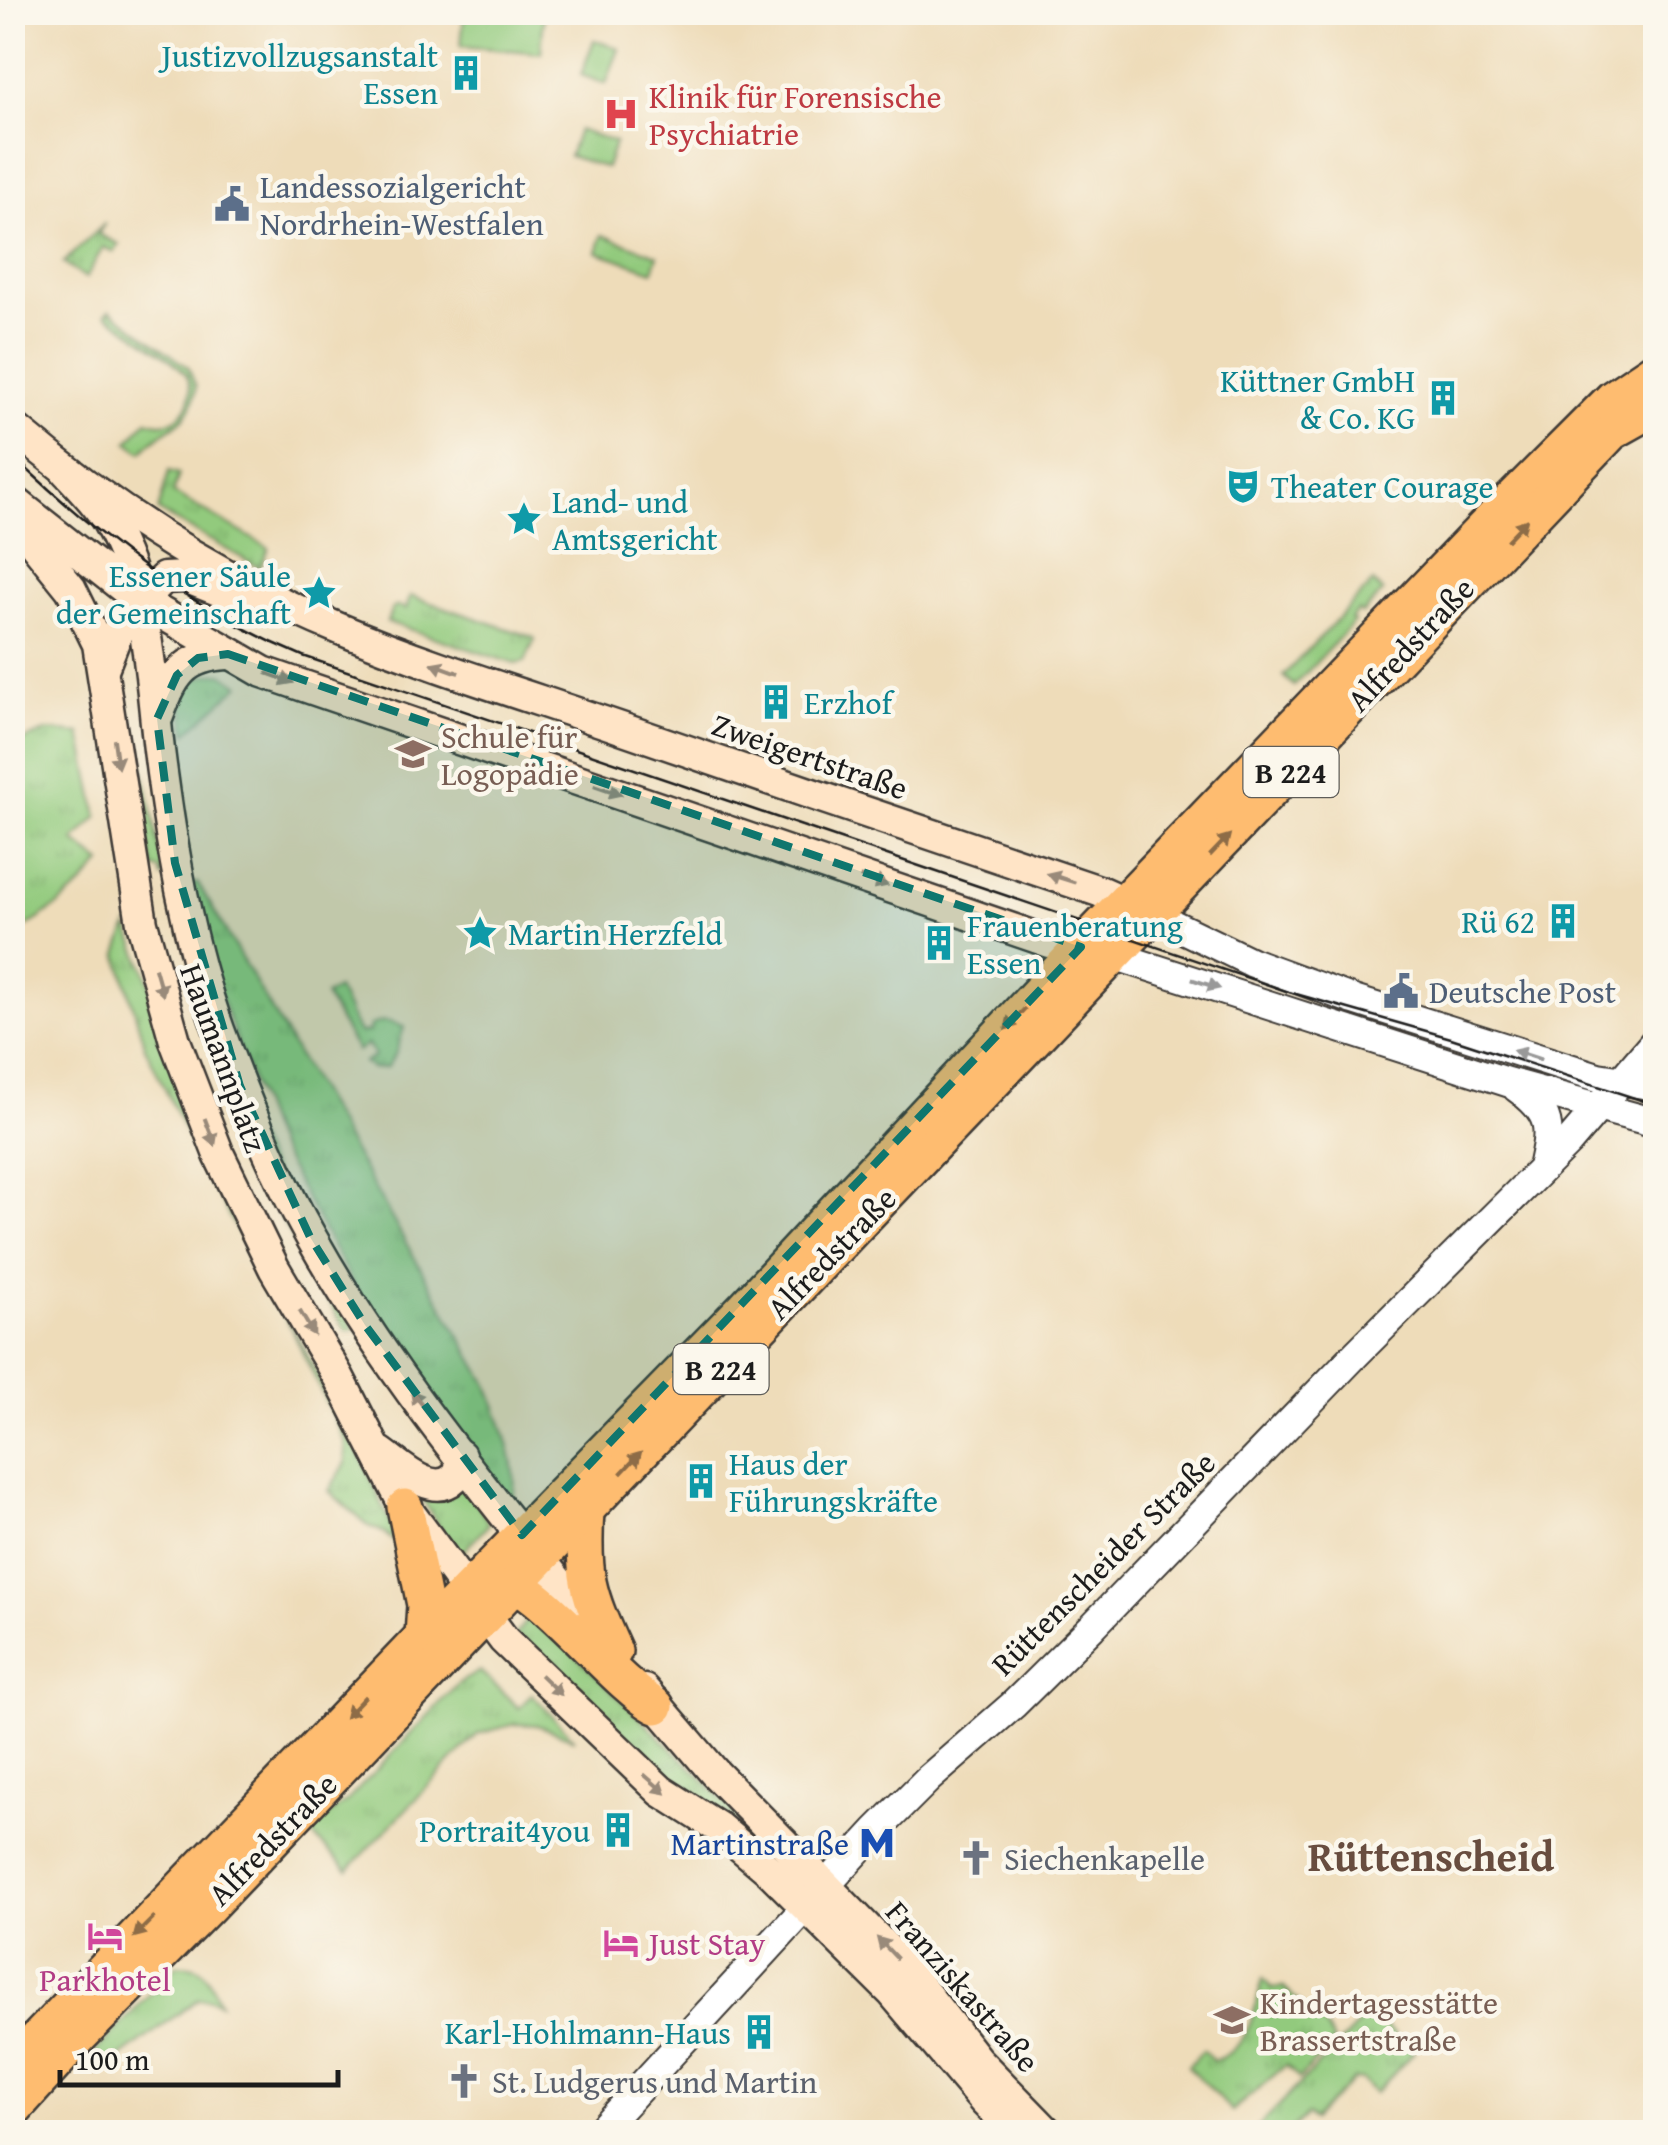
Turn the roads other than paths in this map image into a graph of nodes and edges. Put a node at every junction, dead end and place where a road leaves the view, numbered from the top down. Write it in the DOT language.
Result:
graph roads {
  1 [pos="1656,369"];
  2 [pos="1656,403"];
  3 [pos="12,426"];
  4 [pos="66,471"];
  5 [pos="12,500"];
  6 [pos="12,516"];
  7 [pos="138,600"];
  8 [pos="283,603"];
  9 [pos="228,654"];
  10 [pos="100,686"];
  11 [pos="157,719"];
  12 [pos="160,752"];
  13 [pos="1139,909"];
  14 [pos="1097,951"];
  15 [pos="1656,1040"];
  16 [pos="1508,1082"];
  17 [pos="1621,1082"];
  18 [pos="1656,1086"];
  19 [pos="1599,1108"];
  20 [pos="1656,1123"];
  21 [pos="1542,1168"];
  22 [pos="378,1450"];
  23 [pos="460,1455"];
  24 [pos="405,1507"];
  25 [pos="586,1511"];
  26 [pos="531,1547"];
  27 [pos="515,1584"];
  28 [pos="478,1594"];
  29 [pos="422,1636"];
  30 [pos="614,1651"];
  31 [pos="656,1706"];
  32 [pos="815,1896"];
  33 [pos="12,2065"];
  34 [pos="12,2110"];
  35 [pos="598,2132"];
  36 [pos="1015,2132"];
  37 [pos="1047,2132"];
  1 -- 13 [label="main road, Alfredstraße / B 224"];
  13 -- 2 [label="main road, Alfredstraße / B 224, one-way"];
  3 -- 4 [label="main road, Zweigertstraße"];
  4 -- 7 [label="main road, Haumannplatz"];
  4 -- 8 [label="main road, Zweigertstraße"];
  5 -- 7 [label="main road"];
  6 -- 10 [label="main road, Haumannplatz"];
  7 -- 8 [label="main road"];
  7 -- 9 [label="main road"];
  7 -- 10 [label="main road"];
  7 -- 11 [label="main road, Haumannplatz"];
  13 -- 8 [label="main road, Zweigertstraße, one-way"];
  9 -- 11 [label="main road"];
  9 -- 14 [label="main road, one-way"];
  10 -- 12 [label="main road"];
  10 -- 22 [label="main road, Haumannplatz, one-way"];
  11 -- 12 [label="main road, Haumannplatz"];
  23 -- 12 [label="main road, Haumannplatz, one-way"];
  13 -- 14 [label="main road, Alfredstraße / B 224"];
  17 -- 13 [label="street, Zweigertstraße, one-way"];
  14 -- 16 [label="street, one-way"];
  25 -- 14 [label="main road, Alfredstraße / B 224, one-way"];
  14 -- 26 [label="main road, Alfredstraße / B 224, one-way"];
  15 -- 17 [label="street, Rüttenscheider Straße"];
  16 -- 19 [label="street"];
  16 -- 21 [label="street"];
  17 -- 18 [label="street, Zweigertstraße"];
  17 -- 19 [label="street, Rüttenscheider Straße"];
  19 -- 20 [label="street"];
  19 -- 21 [label="street, Rüttenscheider Straße"];
  21 -- 32 [label="street, Rüttenscheider Straße"];
  22 -- 23 [label="main road"];
  22 -- 24 [label="main road, Haumannplatz"];
  23 -- 26 [label="main road, Haumannplatz"];
  24 -- 28 [label="main road, Haumannplatz"];
  24 -- 29 [label="main road"];
  25 -- 26 [label="main road, Alfredstraße / B 224"];
  25 -- 30 [label="main road"];
  26 -- 27 [label="main road, Alfredstraße / B 224"];
  26 -- 28 [label="main road, Alfredstraße / B 224"];
  26 -- 30 [label="main road"];
  27 -- 28 [label="main road, Alfredstraße / B 224"];
  27 -- 31 [label="main road"];
  28 -- 29 [label="main road, Alfredstraße / B 224"];
  28 -- 32 [label="main road, one-way"];
  28 -- 34 [label="main road, Alfredstraße / B 224"];
  29 -- 33 [label="main road, Alfredstraße / B 224, one-way"];
  30 -- 31 [label="main road"];
  31 -- 32 [label="main road"];
  32 -- 35 [label="street, Rüttenscheider Straße"];
  32 -- 36 [label="main road, Franziskastraße"];
  37 -- 32 [label="main road, Franziskastraße, one-way"];
}
